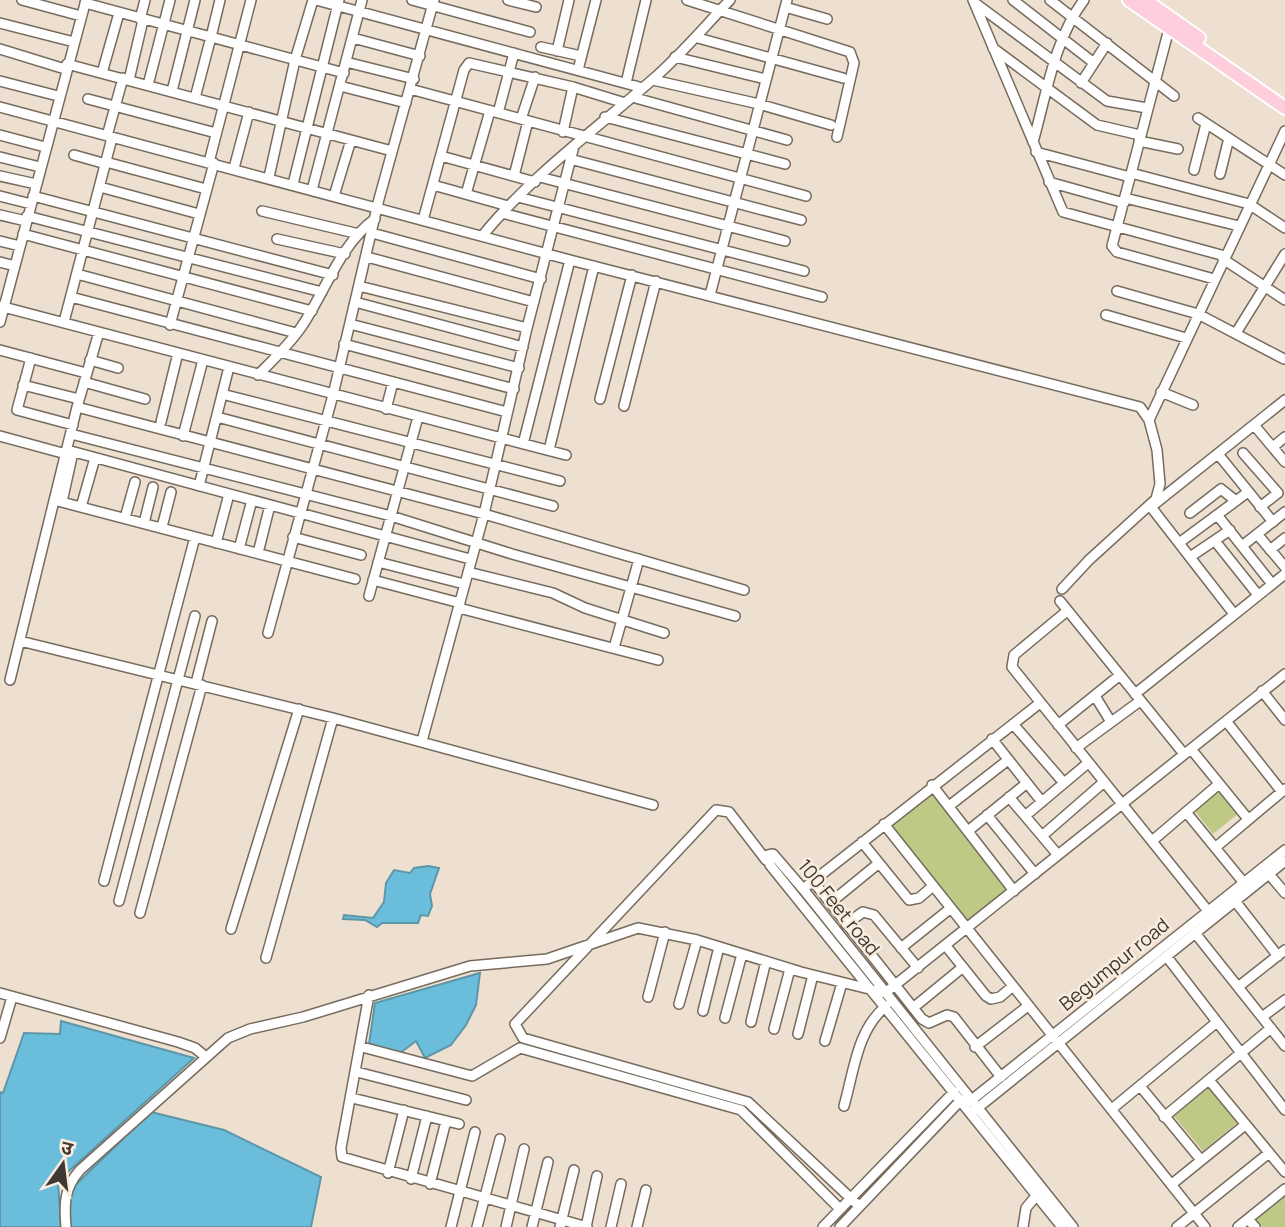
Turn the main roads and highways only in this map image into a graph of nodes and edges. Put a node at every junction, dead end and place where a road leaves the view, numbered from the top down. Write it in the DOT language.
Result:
graph roads {
  1 [pos="1129,0"];
  2 [pos="1145,0"];
  3 [pos="1171,23"];
  4 [pos="1285,99"];
  5 [pos="1285,108"];
  1 -- 3 [label="main road"];
  2 -- 3 [label="main road"];
  3 -- 4 [label="main road"];
  3 -- 5 [label="main road"];
}
